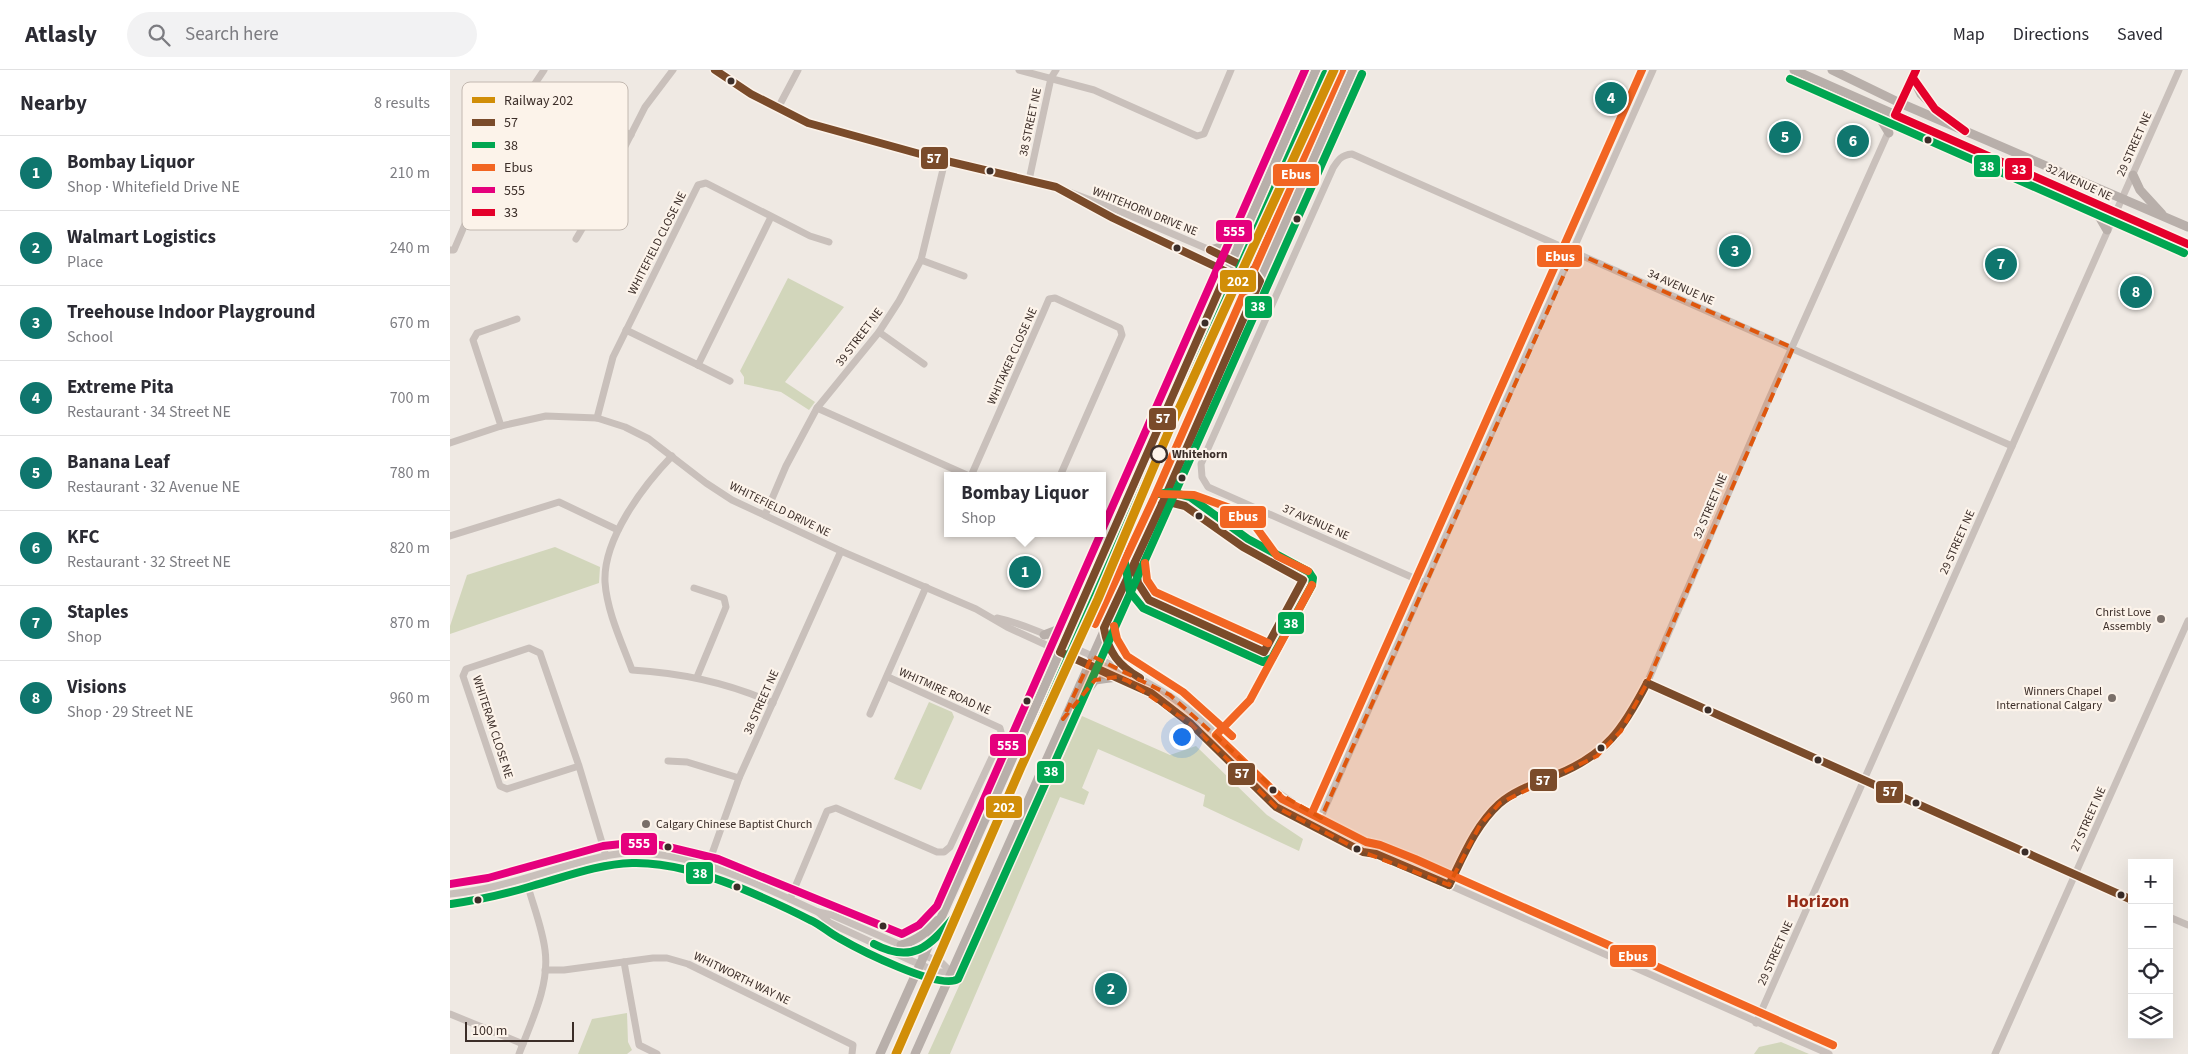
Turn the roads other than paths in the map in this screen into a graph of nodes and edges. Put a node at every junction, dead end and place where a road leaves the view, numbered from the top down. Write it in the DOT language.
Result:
graph roads {
  1 [pos="544,70"];
  2 [pos="673,70"];
  3 [pos="715,70"];
  4 [pos="798,70"];
  5 [pos="1019,70"];
  6 [pos="1056,70"];
  7 [pos="1231,70"];
  8 [pos="1316,70"];
  9 [pos="1353,70"];
  10 [pos="1654,70"];
  11 [pos="1794,70"];
  12 [pos="1832,70"];
  13 [pos="2179,70"];
  14 [pos="1915,74"];
  15 [pos="1051,78"];
  16 [pos="536,82"];
  17 [pos="1854,96"];
  18 [pos="1900,103"];
  19 [pos="778,108"];
  20 [pos="1895,115"];
  21 [pos="1957,128"];
  22 [pos="1889,133"];
  23 [pos="628,135"];
  24 [pos="631,136"];
  25 [pos="628,142"];
  26 [pos="946,161"];
  27 [pos="2133,175"];
  28 [pos="1029,180"];
  29 [pos="1078,196"];
  30 [pos="2079,196"];
  31 [pos="2121,198"];
  32 [pos="2116,212"];
  33 [pos="772,217"];
  34 [pos="2165,217"];
  35 [pos="2188,227"];
  36 [pos="463,230"];
  37 [pos="581,230"];
  38 [pos="2107,230"];
  39 [pos="1244,232"];
  40 [pos="576,239"];
  41 [pos="829,242"];
  42 [pos="2188,244"];
  43 [pos="450,250"];
  44 [pos="1210,250"];
  45 [pos="1574,252"];
  46 [pos="921,260"];
  47 [pos="1232,260"];
  48 [pos="1227,272"];
  49 [pos="964,276"];
  50 [pos="1260,281"];
  51 [pos="517,319"];
  52 [pos="626,330"];
  53 [pos="879,332"];
  54 [pos="1793,348"];
  55 [pos="924,364"];
  56 [pos="698,365"];
  57 [pos="730,381"];
  58 [pos="817,408"];
  59 [pos="597,418"];
  60 [pos="501,426"];
  61 [pos="450,443"];
  62 [pos="2012,446"];
  63 [pos="672,456"];
  64 [pos="961,472"];
  65 [pos="972,472"];
  66 [pos="1062,472"];
  67 [pos="1202,477"];
  68 [pos="765,515"];
  69 [pos="618,530"];
  70 [pos="450,536"];
  71 [pos="841,551"];
  72 [pos="1425,583"];
  73 [pos="694,588"];
  74 [pos="926,588"];
  75 [pos="1077,614"];
  76 [pos="992,617"];
  77 [pos="2188,620"];
  78 [pos="1104,628"];
  79 [pos="1044,635"];
  80 [pos="1064,643"];
  81 [pos="1060,652"];
  82 [pos="1090,660"];
  83 [pos="1128,672"];
  84 [pos="697,677"];
  85 [pos="888,677"];
  86 [pos="1117,677"];
  87 [pos="1646,683"];
  88 [pos="772,703"];
  89 [pos="870,714"];
  90 [pos="1064,720"];
  91 [pos="668,761"];
  92 [pos="580,766"];
  93 [pos="739,778"];
  94 [pos="1864,780"];
  95 [pos="1321,817"];
  96 [pos="1316,828"];
  97 [pos="1376,854"];
  98 [pos="606,856"];
  99 [pos="708,865"];
  100 [pos="2076,875"];
  101 [pos="526,879"];
  102 [pos="1449,885"];
  103 [pos="450,894"];
  104 [pos="2128,898"];
  105 [pos="790,900"];
  106 [pos="818,912"];
  107 [pos="944,912"];
  108 [pos="2173,918"];
  109 [pos="2188,925"];
  110 [pos="901,944"];
  111 [pos="926,956"];
  112 [pos="624,962"];
  113 [pos="922,965"];
  114 [pos="545,970"];
  115 [pos="951,972"];
  116 [pos="450,1014"];
  117 [pos="1756,1022"];
  118 [pos="523,1044"];
  119 [pos="519,1054"];
  120 [pos="657,1054"];
  121 [pos="852,1054"];
  122 [pos="880,1054"];
  123 [pos="915,1054"];
  124 [pos="1829,1054"];
  125 [pos="1995,1054"];
  1 -- 16 [label="street"];
  2 -- 24 [label="street"];
  3 -- 19 [label="street, WHITEHORN DRIVE NE"];
  4 -- 19 [label="street"];
  5 -- 15 [label="street"];
  6 -- 15 [label="street, 38 STREET NE"];
  7 -- 15 [label="street"];
  8 -- 39 [label="main road"];
  9 -- 50 [label="main road"];
  10 -- 45 [label="street"];
  11 -- 17 [label="main road, 32 AVENUE NE"];
  12 -- 18 [label="main road, 32 AVENUE NE"];
  13 -- 27 [label="street, 29 STREET NE"];
  14 -- 18 [label="street, 32 STREET NE"];
  14 -- 21 [label="main road"];
  15 -- 28 [label="street, 38 STREET NE"];
  17 -- 20 [label="main road, 32 AVENUE NE"];
  17 -- 22 [label="main road"];
  18 -- 20 [label="street, 32 STREET NE"];
  18 -- 21 [label="main road, 32 AVENUE NE"];
  19 -- 26 [label="street, WHITEHORN DRIVE NE"];
  20 -- 22 [label="street, 32 STREET NE"];
  20 -- 30 [label="main road, 32 AVENUE NE"];
  21 -- 31 [label="main road, 32 AVENUE NE"];
  22 -- 54 [label="street, 32 STREET NE"];
  23 -- 24 [label="street"];
  24 -- 25 [label="street"];
  26 -- 28 [label="street, WHITEHORN DRIVE NE"];
  26 -- 46 [label="street, 39 STREET NE"];
  27 -- 31 [label="street, 29 STREET NE"];
  27 -- 34 [label="main road"];
  28 -- 29 [label="street, WHITEHORN DRIVE NE"];
  29 -- 44 [label="street, WHITEHORN DRIVE NE"];
  29 -- 48 [label="street, WHITEHORN DRIVE NE"];
  30 -- 32 [label="main road, 32 AVENUE NE"];
  30 -- 38 [label="main road"];
  31 -- 32 [label="street, 29 STREET NE"];
  31 -- 34 [label="main road, 32 AVENUE NE"];
  32 -- 38 [label="street, 29 STREET NE"];
  32 -- 42 [label="main road, 32 AVENUE NE"];
  33 -- 41 [label="street, WHITEFIELD CLOSE NE"];
  33 -- 52 [label="street, WHITEFIELD CLOSE NE"];
  33 -- 56 [label="street"];
  34 -- 35 [label="main road, 32 AVENUE NE"];
  36 -- 43 [label="street"];
  37 -- 40 [label="street"];
  38 -- 62 [label="street, 29 STREET NE"];
  39 -- 44 [label="main road"];
  39 -- 47 [label="main road"];
  44 -- 47 [label="street, WHITEHORN DRIVE NE"];
  45 -- 54 [label="street, 34 AVENUE NE"];
  45 -- 67 [label="street, 34 AVENUE NE"];
  45 -- 72 [label="street"];
  46 -- 49 [label="street"];
  46 -- 53 [label="street, 39 STREET NE"];
  47 -- 48 [label="main road"];
  47 -- 50 [label="street, WHITEHORN DRIVE NE"];
  48 -- 50 [label="street, WHITEHORN DRIVE NE"];
  48 -- 75 [label="main road"];
  50 -- 78 [label="main road"];
  51 -- 60 [label="street"];
  52 -- 56 [label="street"];
  52 -- 59 [label="street, WHITEFIELD CLOSE NE"];
  53 -- 55 [label="street"];
  53 -- 58 [label="street, 39 STREET NE"];
  54 -- 62 [label="street, 34 AVENUE NE"];
  54 -- 87 [label="street, 32 STREET NE"];
  56 -- 57 [label="street"];
  58 -- 64 [label="street, WHITAKER CLOSE NE"];
  58 -- 68 [label="street, 39 STREET NE"];
  59 -- 60 [label="street, WHITEFIELD DRIVE NE"];
  59 -- 63 [label="street, WHITEFIELD DRIVE NE"];
  60 -- 61 [label="street, WHITEFIELD DRIVE NE"];
  62 -- 94 [label="street, 29 STREET NE"];
  63 -- 68 [label="street, WHITEFIELD DRIVE NE"];
  63 -- 69 [label="street"];
  65 -- 66 [label="street, WHITAKER CLOSE NE"];
  67 -- 72 [label="street, 37 AVENUE NE"];
  68 -- 71 [label="street, WHITEFIELD DRIVE NE"];
  69 -- 70 [label="street"];
  69 -- 84 [label="street"];
  71 -- 74 [label="street, WHITEFIELD DRIVE NE"];
  71 -- 88 [label="street, 38 STREET NE"];
  72 -- 95 [label="street"];
  73 -- 84 [label="street"];
  74 -- 76 [label="street, WHITEFIELD DRIVE NE"];
  74 -- 85 [label="street, WHITMIRE ROAD NE"];
  75 -- 79 [label="main road"];
  75 -- 80 [label="main road"];
  76 -- 79 [label="street, WHITEFIELD DRIVE NE"];
  76 -- 81 [label="street, WHITEFIELD DRIVE NE"];
  77 -- 100 [label="street, 27 STREET NE"];
  78 -- 82 [label="main road"];
  78 -- 83 [label="main road"];
  79 -- 80 [label="street, WHITEFIELD DRIVE NE"];
  80 -- 81 [label="main road"];
  80 -- 82 [label="street, WHITEFIELD DRIVE NE"];
  81 -- 82 [label="street, WHITEFIELD DRIVE NE"];
  81 -- 107 [label="main road"];
  82 -- 83 [label="street"];
  82 -- 86 [label="street"];
  82 -- 90 [label="main road"];
  83 -- 95 [label="street"];
  84 -- 88 [label="street"];
  85 -- 89 [label="street"];
  85 -- 105 [label="street, WHITMIRE ROAD NE"];
  86 -- 90 [label="main road"];
  86 -- 96 [label="street"];
  87 -- 94 [label="street"];
  87 -- 102 [label="street, 32 STREET NE"];
  88 -- 93 [label="street, 38 STREET NE"];
  90 -- 115 [label="main road"];
  91 -- 93 [label="street"];
  92 -- 92 [label="street, WHITERAM CLOSE NE"];
  92 -- 98 [label="street, WHITERAM CLOSE NE"];
  93 -- 99 [label="street, 38 STREET NE"];
  94 -- 100 [label="street"];
  94 -- 117 [label="street, 29 STREET NE"];
  95 -- 96 [label="street"];
  95 -- 97 [label="street"];
  96 -- 97 [label="street"];
  97 -- 102 [label="street"];
  98 -- 99 [label="street"];
  98 -- 101 [label="street"];
  99 -- 105 [label="street"];
  100 -- 104 [label="street"];
  100 -- 125 [label="street, 27 STREET NE"];
  101 -- 103 [label="street"];
  101 -- 114 [label="street"];
  102 -- 117 [label="street"];
  105 -- 106 [label="street"];
  106 -- 110 [label="street"];
  106 -- 113 [label="street"];
  107 -- 110 [label="main road"];
  107 -- 111 [label="main road"];
  108 -- 109 [label="street"];
  110 -- 111 [label="street"];
  111 -- 113 [label="main road"];
  111 -- 115 [label="street"];
  112 -- 114 [label="street, WHITWORTH WAY NE"];
  112 -- 120 [label="street"];
  112 -- 121 [label="street, WHITWORTH WAY NE"];
  113 -- 115 [label="street"];
  113 -- 122 [label="main road"];
  114 -- 118 [label="street"];
  115 -- 123 [label="main road"];
  116 -- 118 [label="street"];
  117 -- 124 [label="street"];
  118 -- 119 [label="street"];
}
